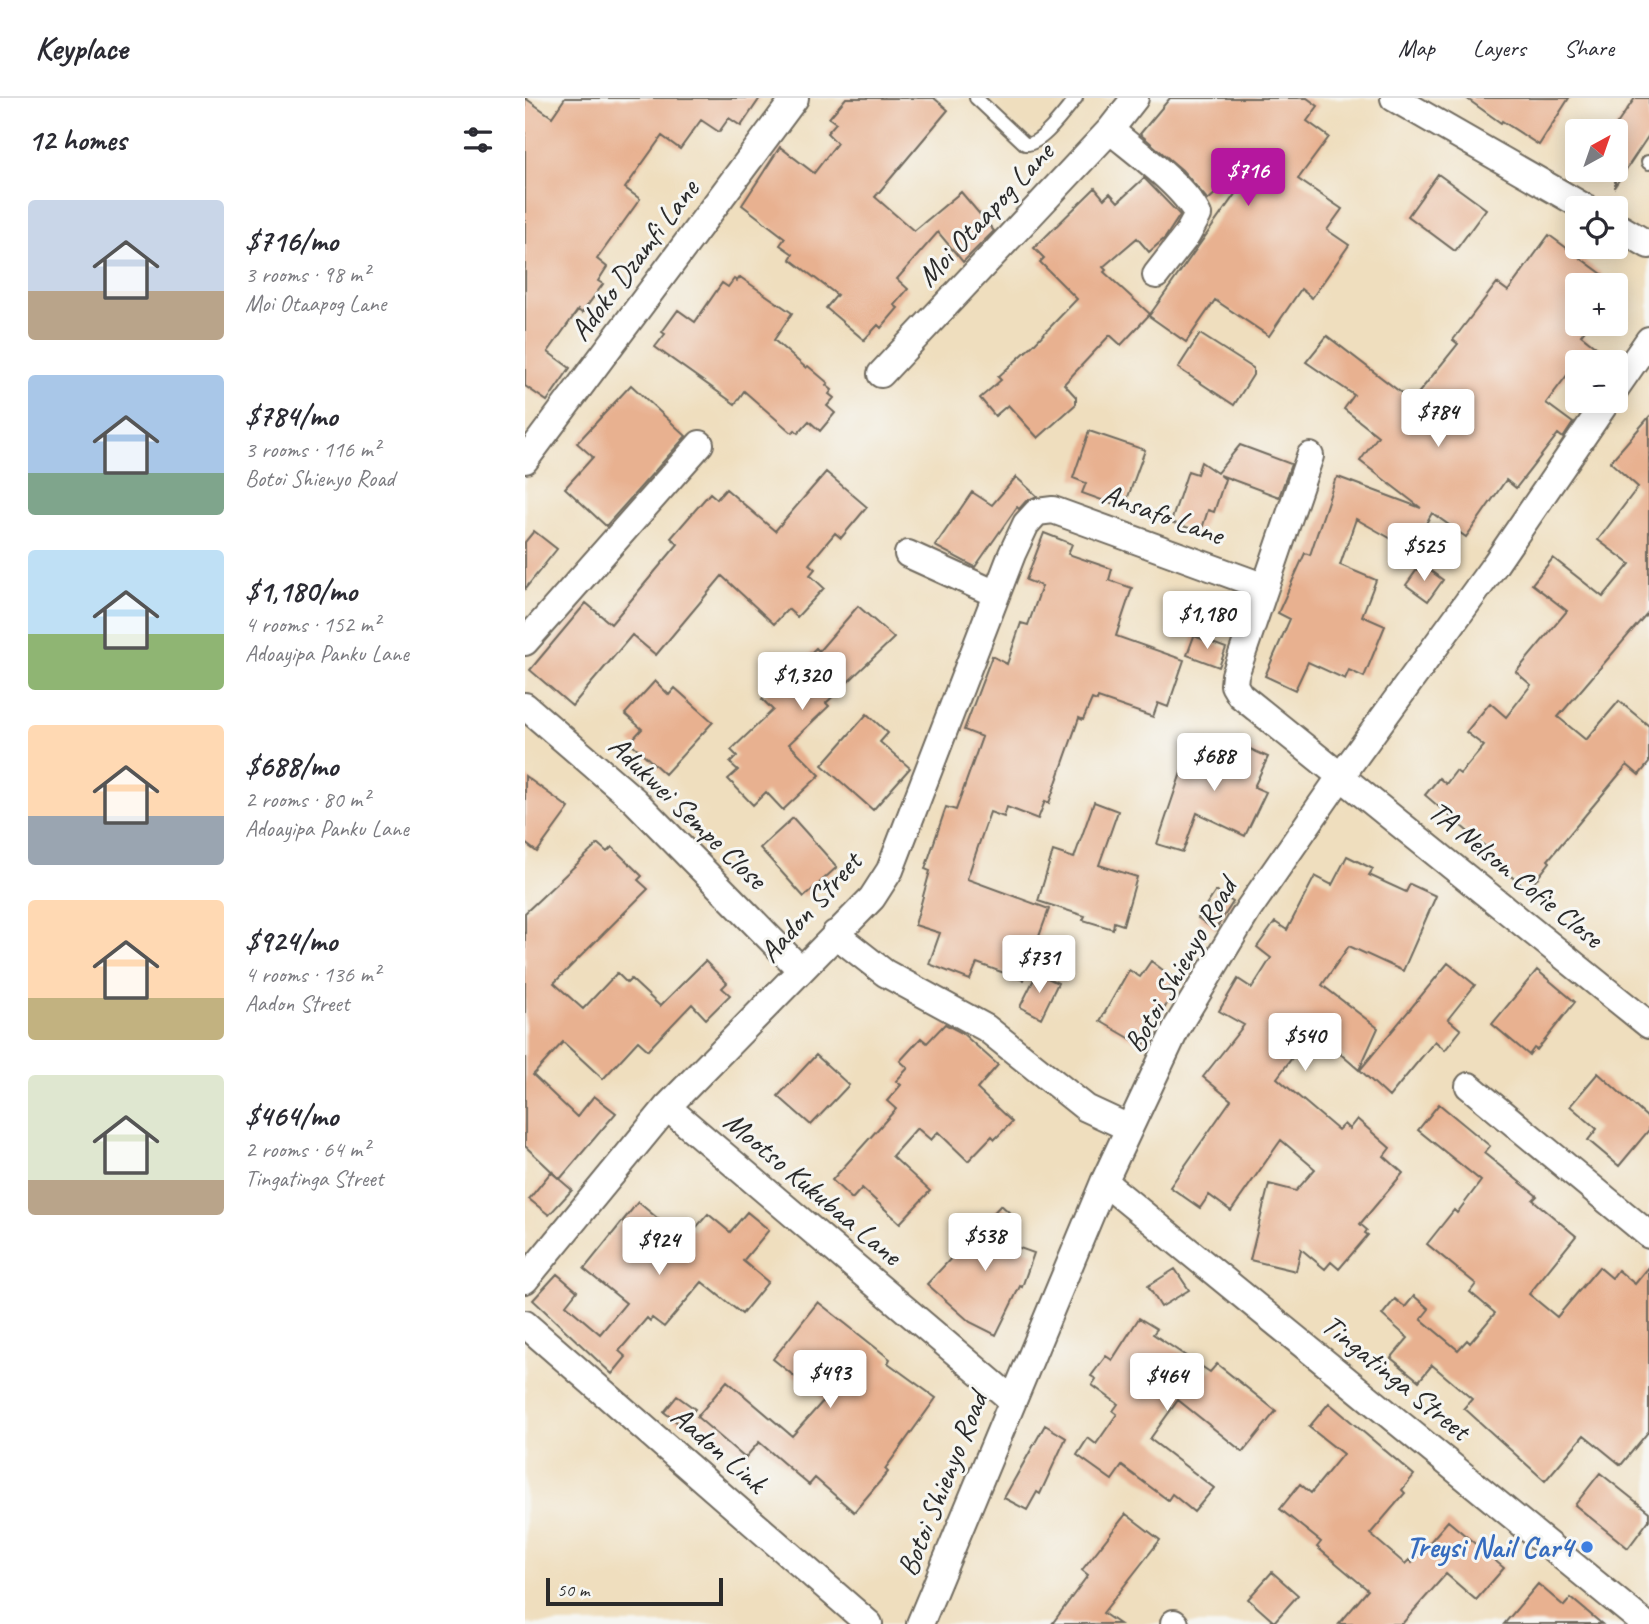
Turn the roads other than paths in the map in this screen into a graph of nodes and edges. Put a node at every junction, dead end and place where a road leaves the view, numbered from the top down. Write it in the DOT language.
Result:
graph roads {
  1 [pos="795,98"];
  2 [pos="976,98"];
  3 [pos="1076,98"];
  4 [pos="1135,98"];
  5 [pos="1394,98"];
  6 [pos="1433,107"];
  7 [pos="1110,130"];
  8 [pos="1568,196"];
  9 [pos="1628,233"];
  10 [pos="1649,245"];
  11 [pos="1156,275"];
  12 [pos="1649,340"];
  13 [pos="1628,370"];
  14 [pos="881,374"];
  15 [pos="1599,413"];
  16 [pos="700,444"];
  17 [pos="1310,456"];
  18 [pos="525,460"];
  19 [pos="1037,512"];
  20 [pos="908,554"];
  21 [pos="1265,587"];
  22 [pos="996,594"];
  23 [pos="525,642"];
  24 [pos="525,706"];
  25 [pos="1341,776"];
  26 [pos="835,934"];
  27 [pos="800,970"];
  28 [pos="1649,1025"];
  29 [pos="1469,1086"];
  30 [pos="667,1107"];
  31 [pos="1129,1128"];
  32 [pos="1104,1182"];
  33 [pos="1649,1234"];
  34 [pos="525,1280"];
  35 [pos="525,1324"];
  36 [pos="1012,1400"];
  37 [pos="869,1624"];
  38 [pos="920,1624"];
  39 [pos="1645,1624"];
  1 -- 18 [label="street, Adoko Dzamfi Lane"];
  2 -- 3 [label="lane"];
  4 -- 7 [label="street, Moi Otaapog Lane"];
  5 -- 6 [label="street"];
  6 -- 8 [label="street"];
  7 -- 11 [label="street"];
  7 -- 14 [label="street, Moi Otaapog Lane"];
  9 -- 10 [label="street"];
  12 -- 13 [label="street"];
  15 -- 25 [label="street, Botoi Shienyo Road"];
  16 -- 23 [label="street"];
  17 -- 21 [label="street"];
  19 -- 21 [label="street, Ansafo Lane"];
  19 -- 22 [label="street, Aadon Street"];
  20 -- 22 [label="street"];
  21 -- 25 [label="street, TA Nelson Cofie Close"];
  22 -- 26 [label="street, Aadon Street"];
  24 -- 27 [label="street, Adukwei Sempe Close"];
  25 -- 28 [label="street, TA Nelson Cofie Close"];
  25 -- 31 [label="street, Botoi Shienyo Road"];
  26 -- 27 [label="street, Aadon Street"];
  26 -- 31 [label="street"];
  27 -- 30 [label="street, Aadon Street"];
  29 -- 33 [label="street"];
  30 -- 34 [label="street, Aadon Street"];
  30 -- 36 [label="street, Mootso Kukubaa Lane"];
  31 -- 32 [label="street, Botoi Shienyo Road"];
  32 -- 36 [label="street, Botoi Shienyo Road"];
  32 -- 39 [label="street, Tingatinga Street"];
  35 -- 37 [label="street, Aadon Link"];
  36 -- 38 [label="street, Botoi Shienyo Road"];
}
